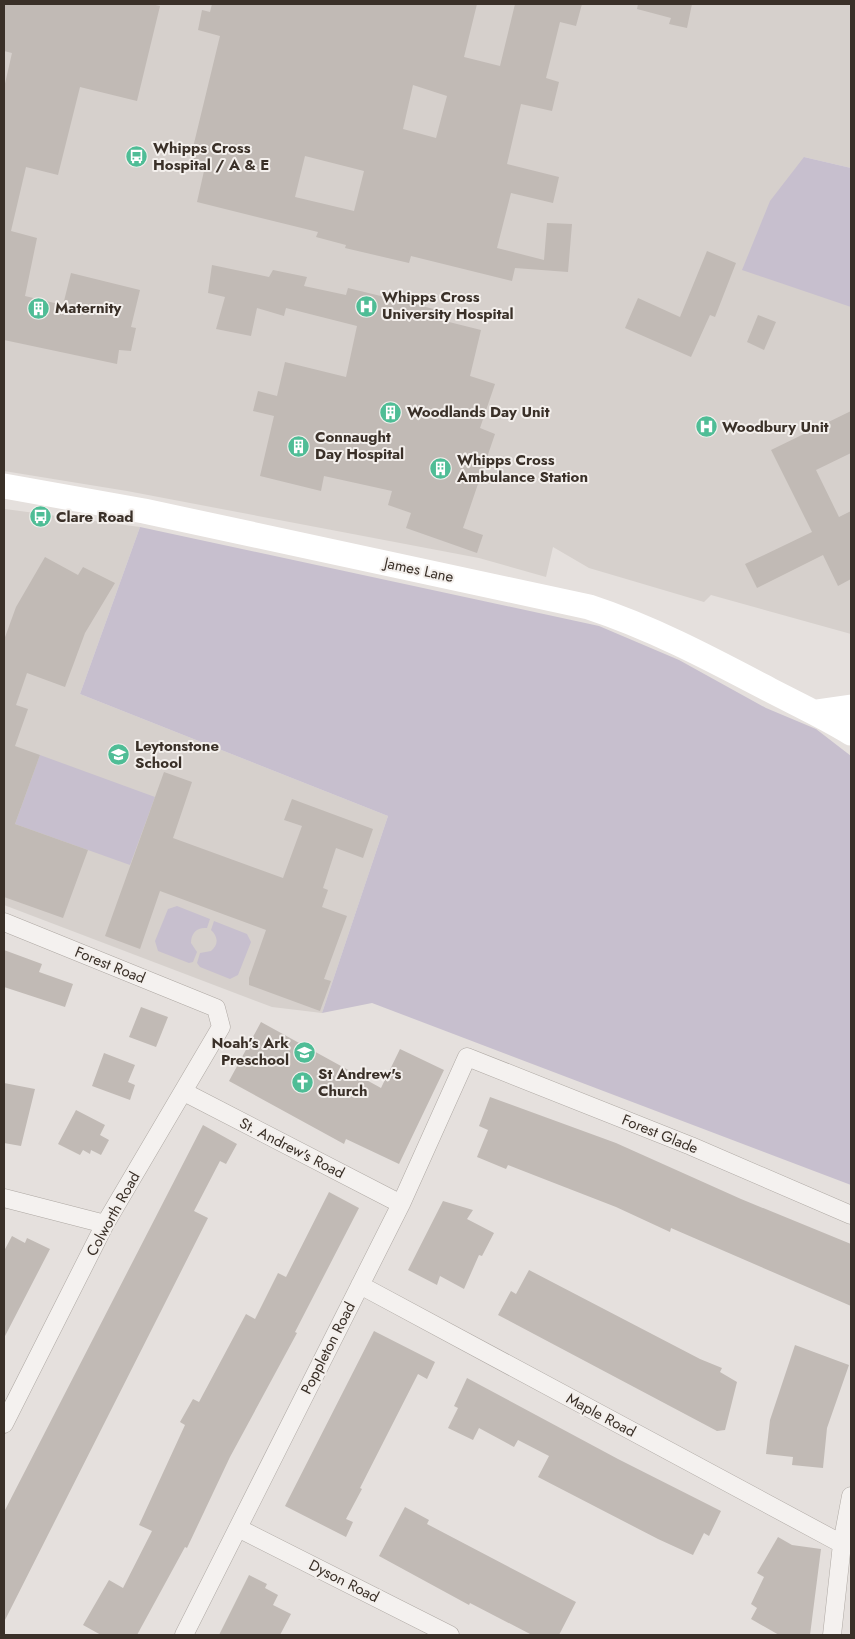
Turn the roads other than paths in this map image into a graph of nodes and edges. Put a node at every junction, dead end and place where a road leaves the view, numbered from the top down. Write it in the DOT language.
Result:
graph roads {
  1 [pos="4,486"];
  2 [pos="851,706"];
  3 [pos="816,712"];
  4 [pos="851,733"];
  5 [pos="4,922"];
  6 [pos="216,1008"];
  7 [pos="467,1057"];
  8 [pos="184,1092"];
  9 [pos="4,1198"];
  10 [pos="401,1204"];
  11 [pos="851,1215"];
  12 [pos="105,1224"];
  13 [pos="360,1285"];
  14 [pos="4,1424"];
  15 [pos="851,1496"];
  16 [pos="238,1528"];
  17 [pos="842,1544"];
  18 [pos="184,1635"];
  19 [pos="450,1635"];
  20 [pos="832,1635"];
  1 -- 3 [label="street, James Lane"];
  2 -- 3 [label="street"];
  3 -- 4 [label="street, James Lane"];
  5 -- 6 [label="street, Forest Road"];
  6 -- 8 [label="street, Colworth Road"];
  7 -- 10 [label="street, Poppleton Road"];
  7 -- 11 [label="street, Forest Glade"];
  8 -- 10 [label="street, St. Andrew's Road"];
  8 -- 12 [label="street, Colworth Road"];
  9 -- 12 [label="street"];
  10 -- 13 [label="street, Poppleton Road"];
  12 -- 14 [label="street, Colworth Road"];
  13 -- 16 [label="street, Poppleton Road"];
  13 -- 17 [label="street, Maple Road"];
  15 -- 17 [label="street"];
  16 -- 18 [label="street, Poppleton Road"];
  16 -- 19 [label="street, Dyson Road"];
  17 -- 20 [label="street"];
}
